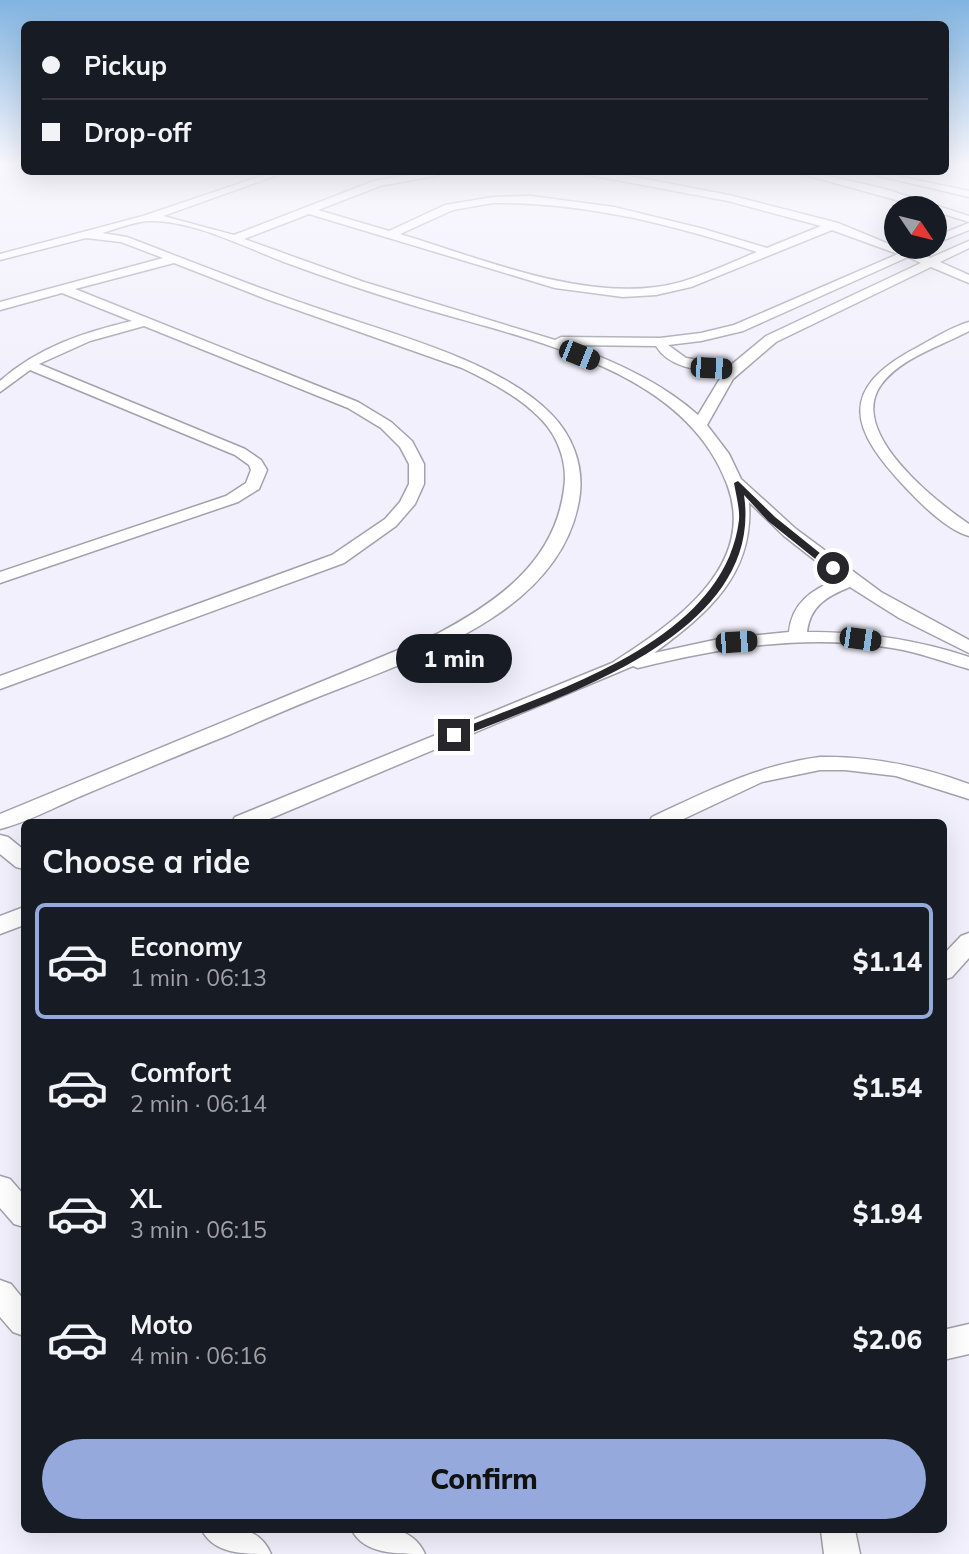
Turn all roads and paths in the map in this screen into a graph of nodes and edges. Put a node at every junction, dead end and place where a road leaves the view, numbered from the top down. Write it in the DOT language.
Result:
graph roads {
  1 [pos="61,238"];
  2 [pos="77,238"];
  3 [pos="129,238"];
  4 [pos="230,238"];
  5 [pos="237,238"];
  6 [pos="394,238"];
  7 [pos="719,238"];
  8 [pos="803,238"];
  9 [pos="868,238"];
  10 [pos="233,239"];
  11 [pos="884,244"];
  12 [pos="969,244"];
  13 [pos="768,252"];
  14 [pos="0,255"];
  15 [pos="174,259"];
  16 [pos="895,259"];
  17 [pos="924,259"];
  18 [pos="931,262"];
  19 [pos="969,279"];
  20 [pos="63,289"];
  21 [pos="0,306"];
  22 [pos="144,322"];
  23 [pos="969,326"];
  24 [pos="530,337"];
  25 [pos="951,337"];
  26 [pos="660,342"];
  27 [pos="969,344"];
  28 [pos="28,364"];
  29 [pos="733,369"];
  30 [pos="0,388"];
  31 [pos="700,425"];
  32 [pos="738,483"];
  33 [pos="969,531"];
  34 [pos="0,578"];
  35 [pos="850,581"];
  36 [pos="797,638"];
  37 [pos="969,647"];
  38 [pos="969,663"];
  39 [pos="620,667"];
  40 [pos="0,683"];
  41 [pos="969,792"];
  42 [pos="250,819"];
  43 [pos="667,819"];
  44 [pos="0,822"];
  45 [pos="0,842"];
  46 [pos="21,860"];
  47 [pos="21,916"];
  48 [pos="0,926"];
  49 [pos="969,942"];
  50 [pos="947,967"];
  51 [pos="0,1188"];
  52 [pos="21,1212"];
  53 [pos="0,1294"];
  54 [pos="21,1318"];
  55 [pos="969,1339"];
  56 [pos="947,1344"];
  57 [pos="223,1533"];
  58 [pos="374,1533"];
  59 [pos="838,1533"];
  60 [pos="253,1554"];
  61 [pos="407,1554"];
  62 [pos="842,1554"];
  1 -- 14 [label="street"];
  2 -- 14 [label="street"];
  3 -- 15 [label="street"];
  4 -- 10 [label="street"];
  5 -- 10 [label="street"];
  6 -- 13 [label="street"];
  7 -- 13 [label="street"];
  8 -- 13 [label="street"];
  9 -- 11 [label="street"];
  10 -- 24 [label="street"];
  12 -- 18 [label="street"];
  15 -- 20 [label="street"];
  15 -- 44 [label="street"];
  16 -- 26 [label="street"];
  17 -- 18 [label="street"];
  18 -- 19 [label="street"];
  18 -- 29 [label="street"];
  20 -- 21 [label="street"];
  20 -- 22 [label="street"];
  22 -- 28 [label="street"];
  22 -- 40 [label="street"];
  23 -- 25 [label="street"];
  24 -- 26 [label="street"];
  24 -- 31 [label="street"];
  25 -- 27 [label="street"];
  25 -- 33 [label="street"];
  26 -- 29 [label="street"];
  28 -- 30 [label="street"];
  28 -- 34 [label="street"];
  29 -- 31 [label="street"];
  31 -- 32 [label="street"];
  32 -- 35 [label="street"];
  32 -- 39 [label="street"];
  35 -- 36 [label="street"];
  35 -- 37 [label="street"];
  36 -- 38 [label="street"];
  36 -- 39 [label="street"];
  39 -- 42 [label="street"];
  41 -- 43 [label="street"];
  45 -- 46 [label="street"];
  47 -- 48 [label="street"];
  49 -- 50 [label="street"];
  51 -- 52 [label="street"];
  53 -- 54 [label="street"];
  55 -- 56 [label="street"];
  57 -- 60 [label="street"];
  58 -- 61 [label="street"];
  59 -- 62 [label="street"];
}
